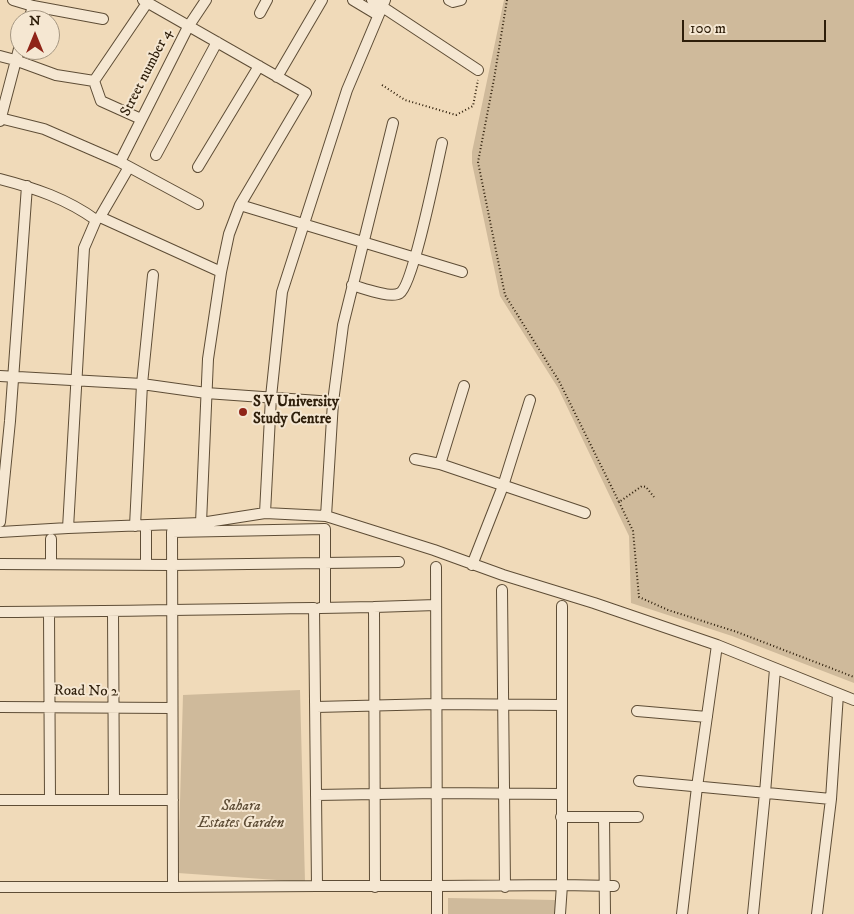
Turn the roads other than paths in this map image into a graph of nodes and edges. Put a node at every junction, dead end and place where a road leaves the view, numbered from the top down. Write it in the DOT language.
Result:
graph roads {
  1 [pos="13,0"];
  2 [pos="206,0"];
  3 [pos="267,0"];
  4 [pos="322,0"];
  5 [pos="353,0"];
  6 [pos="449,0"];
  7 [pos="461,0"];
  8 [pos="145,1"];
  9 [pos="30,3"];
  10 [pos="379,5"];
  11 [pos="260,13"];
  12 [pos="103,19"];
  13 [pos="188,27"];
  14 [pos="218,42"];
  15 [pos="15,60"];
  16 [pos="259,66"];
  17 [pos="478,70"];
  18 [pos="277,77"];
  19 [pos="94,81"];
  20 [pos="0,119"];
  21 [pos="141,119"];
  22 [pos="393,123"];
  23 [pos="442,143"];
  24 [pos="156,155"];
  25 [pos="124,165"];
  26 [pos="198,167"];
  27 [pos="0,179"];
  28 [pos="28,186"];
  29 [pos="198,204"];
  30 [pos="240,205"];
  31 [pos="98,218"];
  32 [pos="304,225"];
  33 [pos="363,243"];
  34 [pos="415,258"];
  35 [pos="221,272"];
  36 [pos="462,272"];
  37 [pos="153,275"];
  38 [pos="352,285"];
  39 [pos="0,376"];
  40 [pos="13,377"];
  41 [pos="76,381"];
  42 [pos="142,384"];
  43 [pos="464,386"];
  44 [pos="206,393"];
  45 [pos="271,397"];
  46 [pos="530,400"];
  47 [pos="333,402"];
  48 [pos="415,459"];
  49 [pos="440,464"];
  50 [pos="503,486"];
  51 [pos="265,513"];
  52 [pos="585,513"];
  53 [pos="326,516"];
  54 [pos="0,522"];
  55 [pos="201,523"];
  56 [pos="134,526"];
  57 [pos="68,528"];
  58 [pos="146,531"];
  59 [pos="0,532"];
  60 [pos="51,539"];
  61 [pos="399,562"];
  62 [pos="0,564"];
  63 [pos="52,564"];
  64 [pos="324,564"];
  65 [pos="146,565"];
  66 [pos="172,565"];
  67 [pos="472,565"];
  68 [pos="436,567"];
  69 [pos="502,590"];
  70 [pos="436,605"];
  71 [pos="562,606"];
  72 [pos="325,607"];
  73 [pos="314,608"];
  74 [pos="374,608"];
  75 [pos="172,609"];
  76 [pos="0,612"];
  77 [pos="49,612"];
  78 [pos="113,612"];
  79 [pos="717,645"];
  80 [pos="775,669"];
  81 [pos="838,694"];
  82 [pos="854,700"];
  83 [pos="436,704"];
  84 [pos="375,705"];
  85 [pos="504,706"];
  86 [pos="562,706"];
  87 [pos="0,707"];
  88 [pos="49,707"];
  89 [pos="316,707"];
  90 [pos="114,708"];
  91 [pos="172,708"];
  92 [pos="637,711"];
  93 [pos="707,717"];
  94 [pos="639,781"];
  95 [pos="697,786"];
  96 [pos="438,793"];
  97 [pos="504,793"];
  98 [pos="765,793"];
  99 [pos="561,794"];
  100 [pos="316,795"];
  101 [pos="376,795"];
  102 [pos="831,799"];
  103 [pos="0,800"];
  104 [pos="50,800"];
  105 [pos="114,800"];
  106 [pos="173,800"];
  107 [pos="561,817"];
  108 [pos="604,817"];
  109 [pos="638,817"];
  110 [pos="562,885"];
  111 [pos="317,886"];
  112 [pos="437,886"];
  113 [pos="610,886"];
  114 [pos="0,887"];
  115 [pos="173,887"];
  116 [pos="375,887"];
  117 [pos="504,887"];
  118 [pos="437,914"];
  119 [pos="560,914"];
  120 [pos="605,914"];
  121 [pos="682,914"];
  122 [pos="753,914"];
  123 [pos="817,914"];
  1 -- 9 [label="street"];
  2 -- 13 [label="street, Street number 4"];
  3 -- 11 [label="street"];
  4 -- 18 [label="street"];
  5 -- 10 [label="street"];
  6 -- 7 [label="street"];
  8 -- 13 [label="street"];
  8 -- 19 [label="street"];
  9 -- 12 [label="street"];
  10 -- 17 [label="street"];
  10 -- 32 [label="street"];
  13 -- 14 [label="street"];
  13 -- 21 [label="street, Street number 4"];
  14 -- 16 [label="street"];
  14 -- 24 [label="street"];
  15 -- 19 [label="street"];
  15 -- 20 [label="street"];
  16 -- 18 [label="street"];
  16 -- 26 [label="street"];
  18 -- 30 [label="street"];
  19 -- 21 [label="street"];
  20 -- 25 [label="street"];
  21 -- 25 [label="street, Street number 4"];
  22 -- 33 [label="street"];
  23 -- 34 [label="street"];
  25 -- 29 [label="street"];
  25 -- 31 [label="street, Street number 4"];
  27 -- 28 [label="street"];
  28 -- 31 [label="street"];
  28 -- 40 [label="street"];
  30 -- 32 [label="street"];
  30 -- 35 [label="street"];
  31 -- 35 [label="street"];
  31 -- 41 [label="street, Street number 4"];
  32 -- 33 [label="street"];
  32 -- 45 [label="street"];
  33 -- 34 [label="street"];
  33 -- 38 [label="street"];
  34 -- 36 [label="street"];
  34 -- 38 [label="street"];
  35 -- 44 [label="street"];
  37 -- 42 [label="street"];
  38 -- 47 [label="street"];
  39 -- 40 [label="street"];
  40 -- 41 [label="street"];
  40 -- 54 [label="street"];
  41 -- 42 [label="street"];
  41 -- 57 [label="street, Street number 4"];
  42 -- 44 [label="street"];
  42 -- 56 [label="street"];
  43 -- 49 [label="street"];
  44 -- 45 [label="street"];
  44 -- 55 [label="street"];
  45 -- 47 [label="street"];
  45 -- 51 [label="street"];
  46 -- 50 [label="street"];
  47 -- 53 [label="street"];
  48 -- 49 [label="street"];
  49 -- 50 [label="street"];
  50 -- 52 [label="street"];
  50 -- 67 [label="street"];
  51 -- 53 [label="street"];
  51 -- 55 [label="street"];
  53 -- 67 [label="street"];
  55 -- 56 [label="street"];
  56 -- 57 [label="street"];
  57 -- 59 [label="street"];
  58 -- 65 [label="street"];
  60 -- 63 [label="street"];
  61 -- 64 [label="street"];
  62 -- 63 [label="street"];
  63 -- 65 [label="street"];
  64 -- 66 [label="street"];
  64 -- 66 [label="street"];
  64 -- 72 [label="street"];
  65 -- 66 [label="street"];
  66 -- 75 [label="street"];
  67 -- 79 [label="street"];
  68 -- 70 [label="street"];
  69 -- 85 [label="street"];
  70 -- 74 [label="street"];
  70 -- 83 [label="street"];
  71 -- 86 [label="street"];
  72 -- 73 [label="street"];
  72 -- 74 [label="street"];
  73 -- 75 [label="street"];
  73 -- 89 [label="street"];
  74 -- 84 [label="street"];
  75 -- 78 [label="street"];
  75 -- 91 [label="street"];
  76 -- 77 [label="street"];
  77 -- 78 [label="street"];
  77 -- 88 [label="street"];
  78 -- 90 [label="street"];
  79 -- 80 [label="street"];
  79 -- 93 [label="street"];
  80 -- 81 [label="street"];
  80 -- 98 [label="street"];
  81 -- 82 [label="street"];
  81 -- 102 [label="street"];
  83 -- 84 [label="street"];
  83 -- 85 [label="street"];
  83 -- 96 [label="street"];
  84 -- 89 [label="street"];
  84 -- 101 [label="street"];
  85 -- 86 [label="street"];
  85 -- 97 [label="street"];
  86 -- 99 [label="street"];
  87 -- 88 [label="street, Road No 2"];
  88 -- 90 [label="street, Road No 2"];
  88 -- 104 [label="street"];
  89 -- 100 [label="street"];
  90 -- 91 [label="street, Road No 2"];
  90 -- 105 [label="street"];
  91 -- 106 [label="street"];
  92 -- 93 [label="street"];
  93 -- 95 [label="street"];
  94 -- 95 [label="street"];
  95 -- 98 [label="street"];
  95 -- 121 [label="street"];
  96 -- 97 [label="street"];
  96 -- 101 [label="street"];
  96 -- 112 [label="street"];
  97 -- 99 [label="street"];
  97 -- 117 [label="street"];
  98 -- 102 [label="street"];
  98 -- 122 [label="street"];
  99 -- 107 [label="street"];
  100 -- 101 [label="street"];
  100 -- 111 [label="street"];
  101 -- 116 [label="street"];
  102 -- 123 [label="street"];
  103 -- 104 [label="street"];
  104 -- 105 [label="street"];
  105 -- 106 [label="street"];
  106 -- 115 [label="street"];
  107 -- 108 [label="street"];
  107 -- 110 [label="street"];
  108 -- 109 [label="street"];
  108 -- 113 [label="street"];
  110 -- 113 [label="street"];
  110 -- 117 [label="street"];
  110 -- 119 [label="street"];
  111 -- 115 [label="street"];
  111 -- 116 [label="street"];
  112 -- 116 [label="street"];
  112 -- 117 [label="street"];
  112 -- 118 [label="street"];
  113 -- 120 [label="street"];
  114 -- 115 [label="street"];
}
